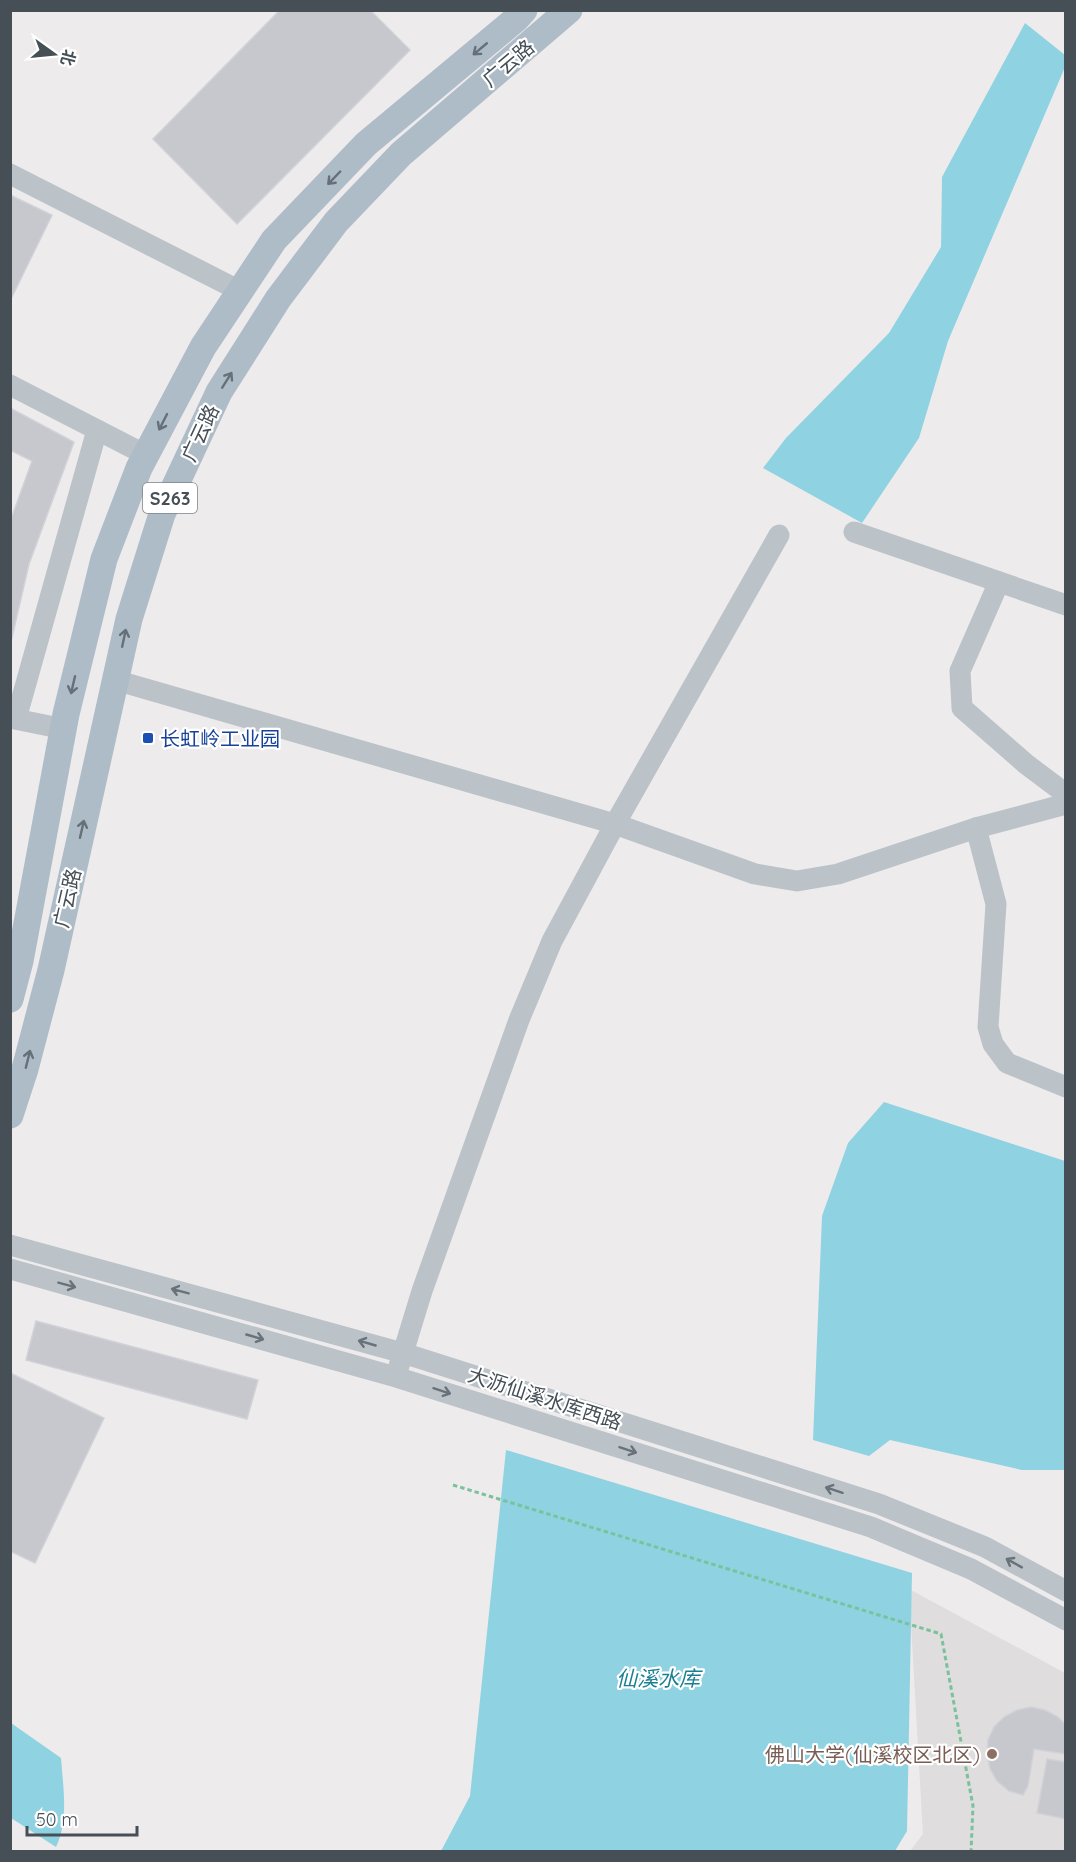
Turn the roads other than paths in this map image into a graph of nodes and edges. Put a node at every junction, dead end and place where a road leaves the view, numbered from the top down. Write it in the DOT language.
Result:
graph roads {
  1 [pos="524,10"];
  2 [pos="569,10"];
  3 [pos="10,174"];
  4 [pos="240,291"];
  5 [pos="10,385"];
  6 [pos="97,430"];
  7 [pos="146,455"];
  8 [pos="854,532"];
  9 [pos="779,535"];
  10 [pos="999,582"];
  11 [pos="1065,605"];
  12 [pos="115,680"];
  13 [pos="13,718"];
  14 [pos="64,729"];
  15 [pos="1065,794"];
  16 [pos="1065,804"];
  17 [pos="615,825"];
  18 [pos="976,828"];
  19 [pos="10,999"];
  20 [pos="1065,1087"];
  21 [pos="10,1115"];
  22 [pos="10,1245"];
  23 [pos="10,1269"];
  24 [pos="403,1353"];
  25 [pos="396,1377"];
  26 [pos="1065,1591"];
  27 [pos="1065,1620"];
  1 -- 4 [label="main road, 广云路 / S263, one-way"];
  12 -- 2 [label="main road, 广云路 / S263, one-way"];
  3 -- 4 [label="street"];
  4 -- 7 [label="main road, 广云路 / S263, one-way"];
  5 -- 6 [label="street"];
  6 -- 7 [label="street"];
  6 -- 13 [label="street"];
  7 -- 14 [label="main road, 广云路 / S263, one-way"];
  8 -- 10 [label="street"];
  9 -- 17 [label="street"];
  10 -- 11 [label="street"];
  10 -- 15 [label="street"];
  12 -- 17 [label="street"];
  21 -- 12 [label="main road, 广云路 / S263, one-way"];
  13 -- 14 [label="street"];
  14 -- 19 [label="main road, 广云路 / S263"];
  16 -- 18 [label="street"];
  17 -- 18 [label="street"];
  17 -- 24 [label="street"];
  18 -- 20 [label="street"];
  24 -- 22 [label="street, 大沥仙溪水库西路, one-way"];
  23 -- 25 [label="street, one-way"];
  24 -- 25 [label="street"];
  26 -- 24 [label="street, 大沥仙溪水库西路, one-way"];
  25 -- 27 [label="street, one-way"];
}
